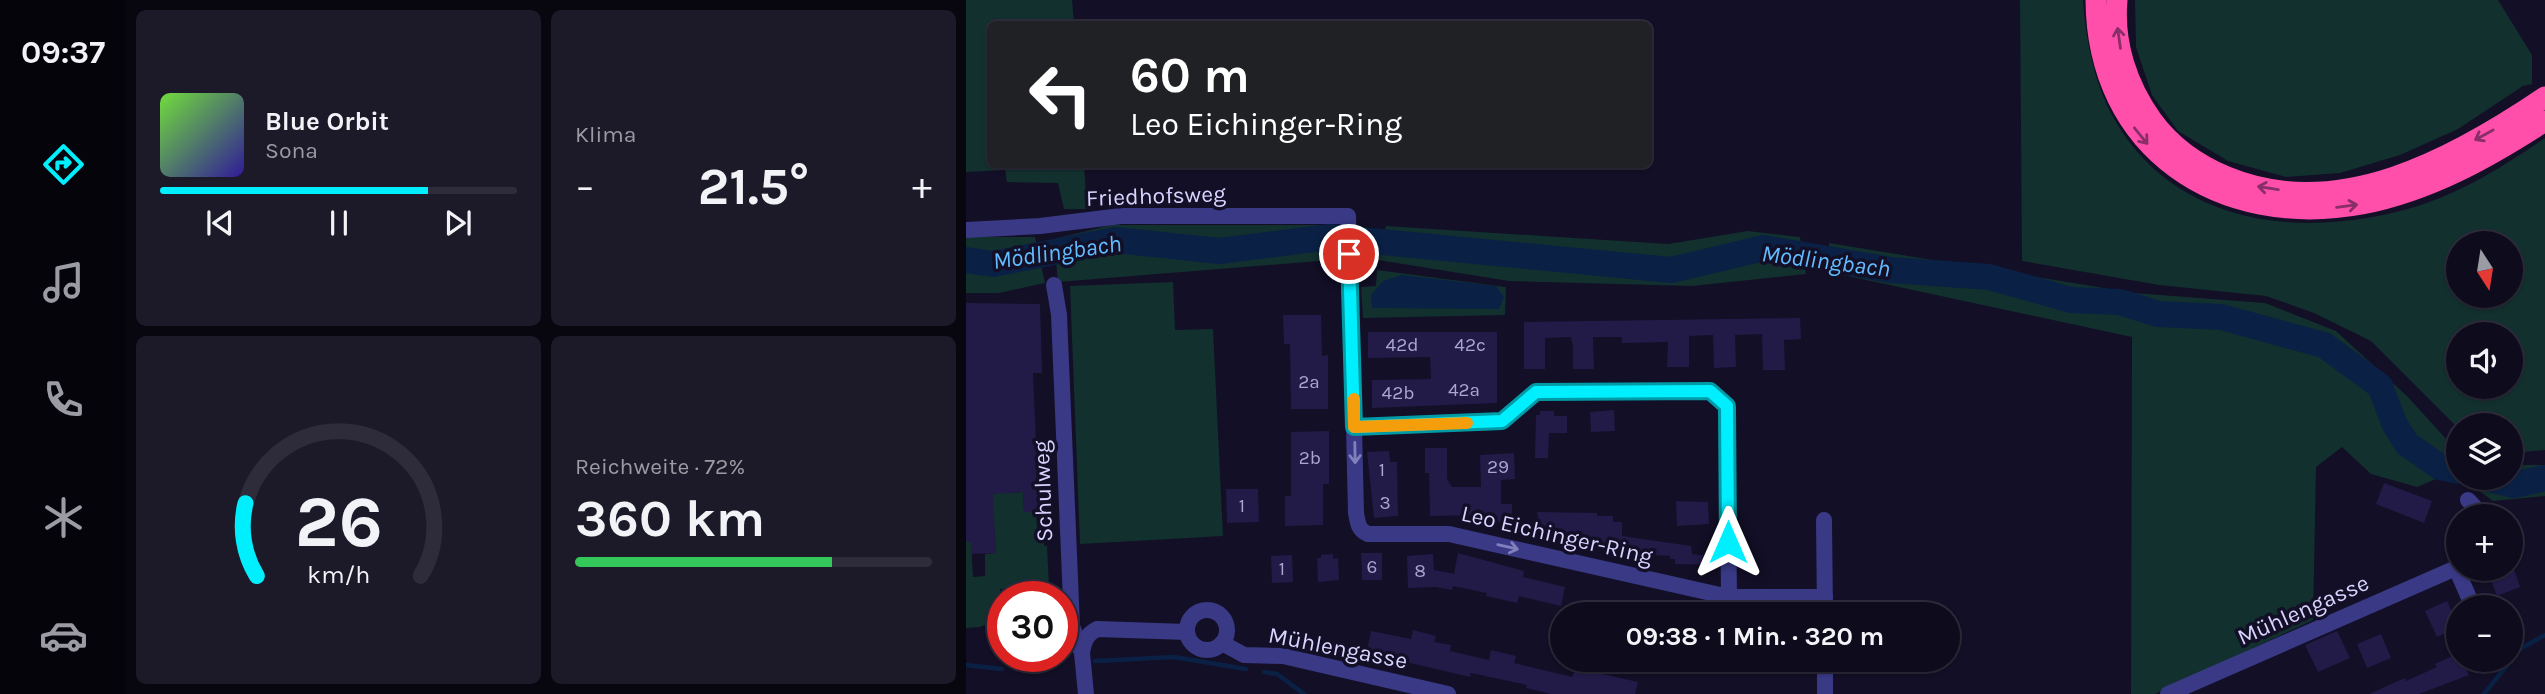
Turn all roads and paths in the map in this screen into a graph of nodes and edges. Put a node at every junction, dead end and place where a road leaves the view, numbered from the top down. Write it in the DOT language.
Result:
graph roads {
  1 [pos="2096,0"];
  2 [pos="2117,0"];
  3 [pos="2543,98"];
  4 [pos="2545,121"];
  5 [pos="1348,223"];
  6 [pos="966,230"];
  7 [pos="1054,285"];
  8 [pos="1354,427"];
  9 [pos="2468,500"];
  10 [pos="2472,504"];
  11 [pos="1824,520"];
  12 [pos="2446,571"];
  13 [pos="1729,597"];
  14 [pos="1825,597"];
  15 [pos="1825,602"];
  16 [pos="1187,632"];
  17 [pos="1223,643"];
  18 [pos="1082,660"];
  19 [pos="1825,672"];
  20 [pos="1086,694"];
  21 [pos="1448,694"];
  22 [pos="1825,694"];
  23 [pos="2168,694"];
  1 -- 4 [label="highway, one-way"];
  3 -- 2 [label="highway, one-way"];
  5 -- 6 [label="street, Friedhofsweg"];
  5 -- 8 [label="street, Leo Eichinger-Ring"];
  7 -- 18 [label="street, Schulweg"];
  8 -- 13 [label="street, Leo Eichinger-Ring, one-way"];
  8 -- 13 [label="street"];
  9 -- 10 [label="street"];
  11 -- 14 [label="street"];
  12 -- 23 [label="street, Mühlengasse"];
  13 -- 14 [label="street"];
  14 -- 15 [label="street"];
  16 -- 17 [label="street, Mühlengasse"];
  16 -- 17 [label="street"];
  16 -- 18 [label="street"];
  17 -- 21 [label="street, Mühlengasse"];
  18 -- 20 [label="street, Schulweg"];
  19 -- 22 [label="street"];
}
